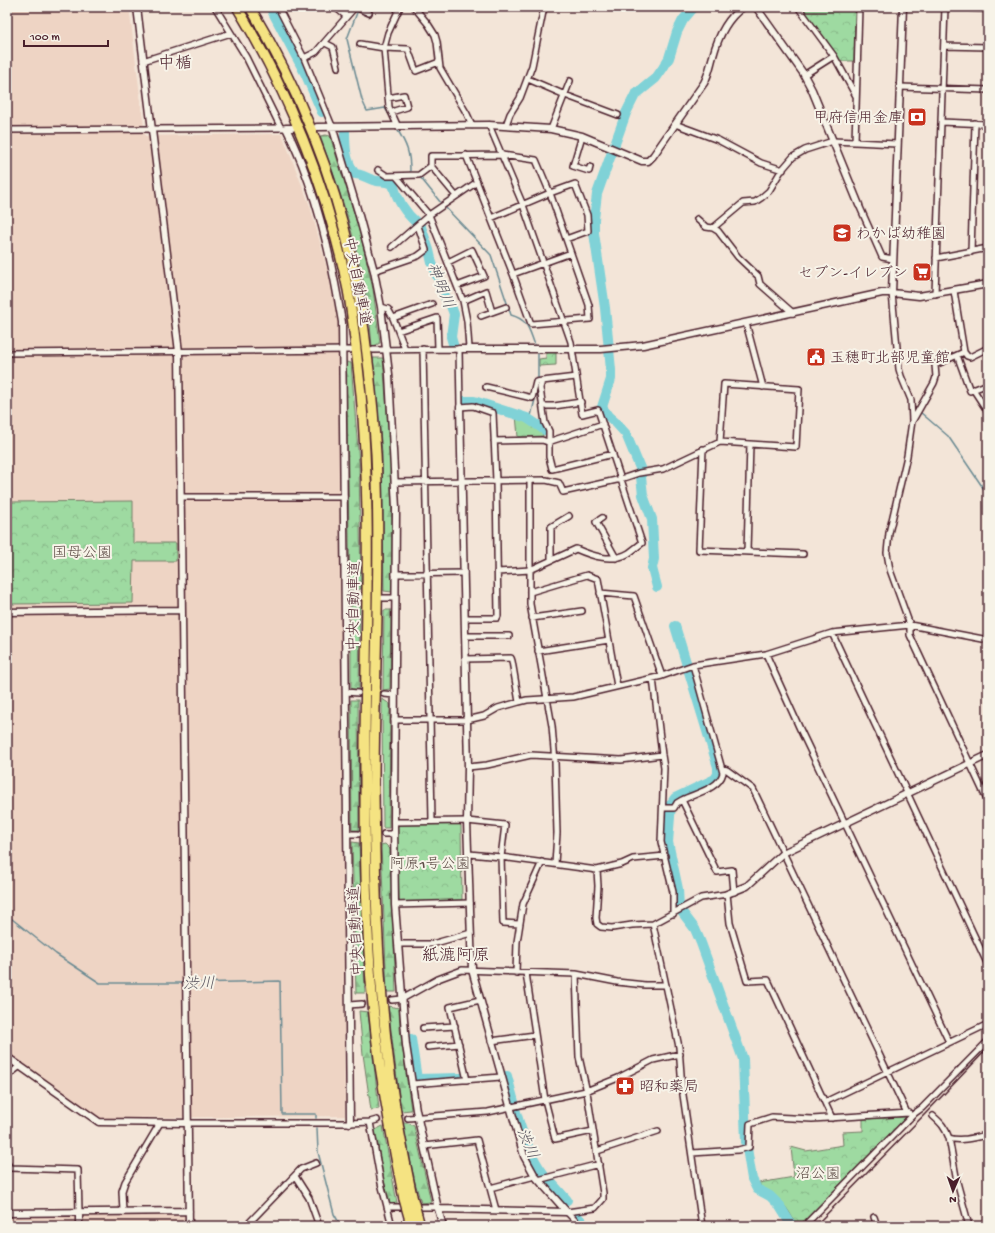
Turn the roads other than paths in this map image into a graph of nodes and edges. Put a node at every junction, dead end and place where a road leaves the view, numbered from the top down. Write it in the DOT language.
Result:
graph roads {
  1 [pos="137,7"];
  2 [pos="215,7"];
  3 [pos="237,7"];
  4 [pos="250,7"];
  5 [pos="279,7"];
  6 [pos="334,7"];
  7 [pos="355,7"];
  8 [pos="358,7"];
  9 [pos="400,7"];
  10 [pos="414,7"];
  11 [pos="544,7"];
  12 [pos="743,7"];
  13 [pos="756,7"];
  14 [pos="798,7"];
  15 [pos="859,7"];
  16 [pos="903,7"];
  17 [pos="946,7"];
  18 [pos="988,9"];
  19 [pos="369,13"];
  20 [pos="346,16"];
  21 [pos="231,33"];
  22 [pos="325,43"];
  23 [pos="360,44"];
  24 [pos="944,46"];
  25 [pos="988,47"];
  26 [pos="384,48"];
  27 [pos="834,56"];
  28 [pos="304,58"];
  29 [pos="143,61"];
  30 [pos="439,62"];
  31 [pos="338,67"];
  32 [pos="804,75"];
  33 [pos="528,79"];
  34 [pos="570,81"];
  35 [pos="900,87"];
  36 [pos="943,88"];
  37 [pos="988,90"];
  38 [pos="565,95"];
  39 [pos="857,96"];
  40 [pos="388,98"];
  41 [pos="391,112"];
  42 [pos="618,114"];
  43 [pos="941,122"];
  44 [pos="976,123"];
  45 [pos="675,124"];
  46 [pos="988,124"];
  47 [pos="472,125"];
  48 [pos="489,125"];
  49 [pos="506,125"];
  50 [pos="332,126"];
  51 [pos="398,126"];
  52 [pos="317,127"];
  53 [pos="151,128"];
  54 [pos="287,128"];
  55 [pos="551,128"];
  56 [pos="7,130"];
  57 [pos="582,136"];
  58 [pos="833,141"];
  59 [pos="855,142"];
  60 [pos="897,144"];
  61 [pos="466,155"];
  62 [pos="502,155"];
  63 [pos="431,166"];
  64 [pos="590,167"];
  65 [pos="378,170"];
  66 [pos="783,170"];
  67 [pos="396,176"];
  68 [pos="477,182"];
  69 [pos="550,193"];
  70 [pos="456,196"];
  71 [pos="523,205"];
  72 [pos="860,205"];
  73 [pos="429,215"];
  74 [pos="490,218"];
  75 [pos="697,219"];
  76 [pos="418,226"];
  77 [pos="713,228"];
  78 [pos="566,239"];
  79 [pos="392,247"];
  80 [pos="988,248"];
  81 [pos="971,252"];
  82 [pos="571,253"];
  83 [pos="936,258"];
  84 [pos="894,259"];
  85 [pos="448,262"];
  86 [pos="543,263"];
  87 [pos="374,271"];
  88 [pos="513,274"];
  89 [pos="988,284"];
  90 [pos="457,286"];
  91 [pos="954,291"];
  92 [pos="892,293"];
  93 [pos="935,294"];
  94 [pos="463,301"];
  95 [pos="432,304"];
  96 [pos="381,307"];
  97 [pos="506,307"];
  98 [pos="492,312"];
  99 [pos="793,313"];
  100 [pos="481,316"];
  101 [pos="393,318"];
  102 [pos="563,321"];
  103 [pos="746,323"];
  104 [pos="398,331"];
  105 [pos="469,348"];
  106 [pos="988,348"];
  107 [pos="386,349"];
  108 [pos="405,349"];
  109 [pos="423,349"];
  110 [pos="438,349"];
  111 [pos="459,349"];
  112 [pos="571,349"];
  113 [pos="346,350"];
  114 [pos="373,350"];
  115 [pos="179,352"];
  116 [pos="964,352"];
  117 [pos="7,353"];
  118 [pos="957,355"];
  119 [pos="576,377"];
  120 [pos="542,381"];
  121 [pos="988,384"];
  122 [pos="486,387"];
  123 [pos="763,387"];
  124 [pos="973,389"];
  125 [pos="581,402"];
  126 [pos="542,406"];
  127 [pos="460,407"];
  128 [pos="988,412"];
  129 [pos="912,420"];
  130 [pos="603,424"];
  131 [pos="494,441"];
  132 [pos="548,442"];
  133 [pos="720,442"];
  134 [pos="750,444"];
  135 [pos="703,449"];
  136 [pos="613,454"];
  137 [pos="621,479"];
  138 [pos="461,481"];
  139 [pos="496,481"];
  140 [pos="530,481"];
  141 [pos="395,482"];
  142 [pos="426,482"];
  143 [pos="181,497"];
  144 [pos="344,497"];
  145 [pos="569,516"];
  146 [pos="602,518"];
  147 [pos="747,552"];
  148 [pos="803,554"];
  149 [pos="616,558"];
  150 [pos="551,560"];
  151 [pos="530,570"];
  152 [pos="464,572"];
  153 [pos="497,572"];
  154 [pos="428,573"];
  155 [pos="395,574"];
  156 [pos="530,592"];
  157 [pos="600,593"];
  158 [pos="346,597"];
  159 [pos="360,597"];
  160 [pos="383,598"];
  161 [pos="395,598"];
  162 [pos="182,610"];
  163 [pos="582,611"];
  164 [pos="7,612"];
  165 [pos="464,618"];
  166 [pos="532,618"];
  167 [pos="910,625"];
  168 [pos="832,633"];
  169 [pos="465,636"];
  170 [pos="509,636"];
  171 [pos="609,640"];
  172 [pos="988,640"];
  173 [pos="538,651"];
  174 [pos="766,654"];
  175 [pos="465,659"];
  176 [pos="690,666"];
  177 [pos="662,676"];
  178 [pos="653,678"];
  179 [pos="617,686"];
  180 [pos="346,692"];
  181 [pos="358,693"];
  182 [pos="384,694"];
  183 [pos="394,695"];
  184 [pos="547,699"];
  185 [pos="519,702"];
  186 [pos="394,720"];
  187 [pos="431,720"];
  188 [pos="467,720"];
  189 [pos="662,755"];
  190 [pos="988,755"];
  191 [pos="554,756"];
  192 [pos="970,764"];
  193 [pos="468,767"];
  194 [pos="722,768"];
  195 [pos="907,794"];
  196 [pos="682,800"];
  197 [pos="988,802"];
  198 [pos="663,808"];
  199 [pos="432,821"];
  200 [pos="467,821"];
  201 [pos="394,822"];
  202 [pos="846,824"];
  203 [pos="348,834"];
  204 [pos="358,834"];
  205 [pos="384,834"];
  206 [pos="394,834"];
  207 [pos="783,853"];
  208 [pos="469,854"];
  209 [pos="664,856"];
  210 [pos="501,857"];
  211 [pos="542,862"];
  212 [pos="555,864"];
  213 [pos="597,870"];
  214 [pos="731,893"];
  215 [pos="470,904"];
  216 [pos="395,905"];
  217 [pos="673,913"];
  218 [pos="519,924"];
  219 [pos="653,924"];
  220 [pos="471,933"];
  221 [pos="398,944"];
  222 [pos="988,965"];
  223 [pos="472,970"];
  224 [pos="516,973"];
  225 [pos="526,973"];
  226 [pos="576,974"];
  227 [pos="666,985"];
  228 [pos="402,999"];
  229 [pos="392,1000"];
  230 [pos="480,1000"];
  231 [pos="362,1004"];
  232 [pos="349,1005"];
  233 [pos="988,1024"];
  234 [pos="455,1026"];
  235 [pos="423,1028"];
  236 [pos="535,1035"];
  237 [pos="491,1041"];
  238 [pos="988,1041"];
  239 [pos="949,1042"];
  240 [pos="459,1044"];
  241 [pos="428,1047"];
  242 [pos="680,1054"];
  243 [pos="7,1057"];
  244 [pos="20,1066"];
  245 [pos="887,1071"];
  246 [pos="7,1076"];
  247 [pos="501,1077"];
  248 [pos="467,1080"];
  249 [pos="412,1084"];
  250 [pos="586,1091"];
  251 [pos="545,1100"];
  252 [pos="825,1102"];
  253 [pos="510,1108"];
  254 [pos="907,1113"];
  255 [pos="917,1113"];
  256 [pos="933,1116"];
  257 [pos="408,1118"];
  258 [pos="418,1118"];
  259 [pos="832,1118"];
  260 [pos="376,1120"];
  261 [pos="160,1122"];
  262 [pos="370,1122"];
  263 [pos="188,1123"];
  264 [pos="350,1123"];
  265 [pos="593,1131"];
  266 [pos="658,1131"];
  267 [pos="988,1135"];
  268 [pos="949,1138"];
  269 [pos="424,1146"];
  270 [pos="597,1151"];
  271 [pos="692,1153"];
  272 [pos="7,1163"];
  273 [pos="316,1163"];
  274 [pos="599,1164"];
  275 [pos="295,1176"];
  276 [pos="536,1178"];
  277 [pos="490,1188"];
  278 [pos="408,1197"];
  279 [pos="387,1207"];
  280 [pos="438,1208"];
  281 [pos="496,1210"];
  282 [pos="189,1211"];
  283 [pos="79,1212"];
  284 [pos="123,1212"];
  285 [pos="566,1212"];
  286 [pos="7,1213"];
  287 [pos="874,1217"];
  288 [pos="412,1219"];
  289 [pos="79,1226"];
  290 [pos="189,1226"];
  291 [pos="246,1226"];
  292 [pos="320,1226"];
  293 [pos="392,1226"];
  294 [pos="420,1226"];
  295 [pos="443,1226"];
  296 [pos="579,1226"];
  297 [pos="702,1226"];
  298 [pos="804,1226"];
  299 [pos="877,1226"];
  300 [pos="969,1226"];
  1 -- 29 [label="street"];
  2 -- 21 [label="street"];
  3 -- 278 [label="highway, 中央自動車道"];
  4 -- 278 [label="highway, 中央自動車道"];
  5 -- 28 [label="street"];
  6 -- 20 [label="street"];
  7 -- 20 [label="street"];
  8 -- 19 [label="street"];
  9 -- 26 [label="street"];
  10 -- 30 [label="street"];
  11 -- 33 [label="street"];
  12 -- 45 [label="street"];
  13 -- 32 [label="street"];
  14 -- 27 [label="street"];
  15 -- 39 [label="street"];
  16 -- 35 [label="street"];
  17 -- 18 [label="street"];
  17 -- 24 [label="street"];
  20 -- 22 [label="street"];
  21 -- 29 [label="street"];
  21 -- 54 [label="street"];
  22 -- 28 [label="street"];
  22 -- 31 [label="street"];
  23 -- 26 [label="street"];
  24 -- 25 [label="street"];
  24 -- 36 [label="street"];
  26 -- 30 [label="street"];
  26 -- 40 [label="street"];
  27 -- 32 [label="street"];
  27 -- 39 [label="street"];
  28 -- 50 [label="street"];
  29 -- 53 [label="street"];
  30 -- 47 [label="street"];
  32 -- 58 [label="street"];
  33 -- 38 [label="street"];
  33 -- 49 [label="street"];
  34 -- 38 [label="street"];
  35 -- 36 [label="street"];
  35 -- 60 [label="street"];
  36 -- 37 [label="street"];
  36 -- 43 [label="street"];
  38 -- 42 [label="street"];
  38 -- 55 [label="street"];
  39 -- 59 [label="street"];
  40 -- 41 [label="street"];
  40 -- 41 [label="street"];
  41 -- 51 [label="street"];
  43 -- 44 [label="street"];
  43 -- 83 [label="street"];
  44 -- 46 [label="street"];
  44 -- 81 [label="street"];
  45 -- 57 [label="street"];
  45 -- 66 [label="street"];
  47 -- 48 [label="street"];
  47 -- 51 [label="street"];
  48 -- 49 [label="street"];
  48 -- 62 [label="street"];
  49 -- 55 [label="street"];
  50 -- 51 [label="street"];
  50 -- 52 [label="street"];
  50 -- 87 [label="street"];
  53 -- 54 [label="street"];
  53 -- 56 [label="street"];
  53 -- 115 [label="street"];
  54 -- 113 [label="street"];
  55 -- 57 [label="street"];
  57 -- 64 [label="street"];
  58 -- 59 [label="street"];
  58 -- 66 [label="street"];
  58 -- 72 [label="street"];
  59 -- 60 [label="street"];
  60 -- 84 [label="street"];
  61 -- 62 [label="street"];
  61 -- 63 [label="street"];
  61 -- 68 [label="street"];
  62 -- 69 [label="street"];
  62 -- 71 [label="street"];
  63 -- 67 [label="street"];
  63 -- 70 [label="street"];
  65 -- 67 [label="street"];
  66 -- 77 [label="street"];
  67 -- 73 [label="street"];
  68 -- 70 [label="street"];
  68 -- 74 [label="street"];
  69 -- 71 [label="street"];
  69 -- 78 [label="street"];
  69 -- 78 [label="street"];
  70 -- 73 [label="street"];
  71 -- 74 [label="street"];
  71 -- 86 [label="street"];
  72 -- 84 [label="street"];
  73 -- 76 [label="street"];
  73 -- 85 [label="street"];
  74 -- 88 [label="street"];
  75 -- 77 [label="street"];
  76 -- 79 [label="street"];
  76 -- 87 [label="street"];
  77 -- 99 [label="street"];
  78 -- 82 [label="street"];
  80 -- 81 [label="street"];
  81 -- 83 [label="street"];
  82 -- 86 [label="street"];
  82 -- 102 [label="street"];
  83 -- 93 [label="street"];
  84 -- 92 [label="street"];
  85 -- 90 [label="street"];
  85 -- 90 [label="street"];
  86 -- 88 [label="street"];
  86 -- 102 [label="street"];
  87 -- 96 [label="street"];
  88 -- 102 [label="street"];
  89 -- 91 [label="street"];
  90 -- 94 [label="street"];
  91 -- 93 [label="street"];
  91 -- 116 [label="street"];
  92 -- 93 [label="street"];
  92 -- 99 [label="street"];
  92 -- 129 [label="street"];
  94 -- 98 [label="street"];
  94 -- 105 [label="street"];
  95 -- 101 [label="street"];
  96 -- 101 [label="street"];
  96 -- 107 [label="street"];
  97 -- 98 [label="street"];
  98 -- 100 [label="street"];
  99 -- 103 [label="street"];
  101 -- 104 [label="street"];
  102 -- 112 [label="street"];
  103 -- 112 [label="street"];
  103 -- 123 [label="street"];
  104 -- 108 [label="street"];
  104 -- 110 [label="street"];
  105 -- 111 [label="street"];
  105 -- 112 [label="street"];
  106 -- 116 [label="street"];
  107 -- 108 [label="street"];
  107 -- 114 [label="street"];
  107 -- 141 [label="street"];
  108 -- 109 [label="street"];
  109 -- 110 [label="street"];
  109 -- 142 [label="street"];
  110 -- 111 [label="street"];
  111 -- 127 [label="street"];
  112 -- 119 [label="street"];
  113 -- 115 [label="street"];
  113 -- 144 [label="street"];
  115 -- 117 [label="street"];
  115 -- 143 [label="street"];
  116 -- 118 [label="street"];
  118 -- 124 [label="street"];
  118 -- 129 [label="street"];
  119 -- 120 [label="street"];
  119 -- 125 [label="street"];
  120 -- 122 [label="street"];
  120 -- 126 [label="street"];
  121 -- 124 [label="street"];
  123 -- 133 [label="street"];
  123 -- 134 [label="street"];
  124 -- 128 [label="street"];
  125 -- 126 [label="street"];
  125 -- 130 [label="street"];
  126 -- 132 [label="street"];
  127 -- 131 [label="street"];
  127 -- 138 [label="street"];
  129 -- 167 [label="street"];
  130 -- 132 [label="street"];
  130 -- 136 [label="street"];
  131 -- 132 [label="street"];
  131 -- 139 [label="street"];
  132 -- 136 [label="street"];
  133 -- 134 [label="street"];
  133 -- 135 [label="street"];
  134 -- 147 [label="street"];
  135 -- 137 [label="street"];
  135 -- 147 [label="street"];
  136 -- 137 [label="street"];
  137 -- 140 [label="street"];
  137 -- 149 [label="street"];
  138 -- 139 [label="street"];
  138 -- 142 [label="street"];
  138 -- 152 [label="street"];
  139 -- 140 [label="street"];
  139 -- 153 [label="street"];
  140 -- 151 [label="street"];
  141 -- 142 [label="street"];
  141 -- 155 [label="street"];
  142 -- 154 [label="street"];
  143 -- 144 [label="street"];
  143 -- 162 [label="street"];
  144 -- 158 [label="street"];
  145 -- 150 [label="street"];
  146 -- 149 [label="street"];
  147 -- 148 [label="street"];
  149 -- 150 [label="street"];
  150 -- 151 [label="street"];
  151 -- 153 [label="street"];
  151 -- 156 [label="street"];
  152 -- 154 [label="street"];
  152 -- 165 [label="street"];
  153 -- 165 [label="street"];
  154 -- 155 [label="street"];
  154 -- 187 [label="street"];
  155 -- 161 [label="street"];
  156 -- 157 [label="street"];
  156 -- 166 [label="street"];
  157 -- 171 [label="street"];
  157 -- 177 [label="street"];
  158 -- 159 [label="street"];
  158 -- 180 [label="street"];
  160 -- 161 [label="street"];
  161 -- 183 [label="street"];
  162 -- 164 [label="street"];
  162 -- 263 [label="street"];
  163 -- 166 [label="street"];
  165 -- 169 [label="street"];
  166 -- 173 [label="street"];
  167 -- 168 [label="street"];
  167 -- 172 [label="street"];
  167 -- 192 [label="street"];
  168 -- 174 [label="street"];
  168 -- 195 [label="street"];
  169 -- 170 [label="street"];
  169 -- 175 [label="street"];
  171 -- 173 [label="street"];
  171 -- 179 [label="street"];
  173 -- 184 [label="street"];
  174 -- 176 [label="street"];
  174 -- 202 [label="street"];
  175 -- 185 [label="street"];
  175 -- 188 [label="street"];
  176 -- 177 [label="street"];
  176 -- 194 [label="street"];
  177 -- 178 [label="street"];
  178 -- 179 [label="street"];
  178 -- 189 [label="street"];
  179 -- 184 [label="street"];
  180 -- 181 [label="street"];
  180 -- 203 [label="street"];
  182 -- 183 [label="street"];
  183 -- 186 [label="street"];
  184 -- 185 [label="street"];
  184 -- 191 [label="street"];
  185 -- 188 [label="street"];
  186 -- 187 [label="street"];
  186 -- 201 [label="street"];
  187 -- 188 [label="street"];
  187 -- 199 [label="street"];
  188 -- 193 [label="street"];
  189 -- 191 [label="street"];
  189 -- 198 [label="street"];
  190 -- 192 [label="street"];
  191 -- 193 [label="street"];
  191 -- 212 [label="street"];
  192 -- 195 [label="street"];
  192 -- 197 [label="street"];
  193 -- 200 [label="street"];
  194 -- 196 [label="street"];
  194 -- 207 [label="street"];
  195 -- 202 [label="street"];
  195 -- 222 [label="street"];
  196 -- 198 [label="street"];
  196 -- 214 [label="street"];
  198 -- 209 [label="street"];
  199 -- 200 [label="street"];
  199 -- 201 [label="street"];
  200 -- 208 [label="street"];
  200 -- 210 [label="street"];
  201 -- 206 [label="street"];
  202 -- 207 [label="street"];
  202 -- 239 [label="street"];
  203 -- 204 [label="street"];
  203 -- 232 [label="street"];
  205 -- 206 [label="street"];
  206 -- 216 [label="street"];
  207 -- 214 [label="street"];
  207 -- 245 [label="street"];
  208 -- 210 [label="street"];
  208 -- 215 [label="street"];
  209 -- 213 [label="street"];
  209 -- 217 [label="street"];
  210 -- 211 [label="street"];
  210 -- 218 [label="street"];
  211 -- 212 [label="street"];
  211 -- 218 [label="street"];
  212 -- 213 [label="street"];
  213 -- 219 [label="street"];
  214 -- 217 [label="street"];
  214 -- 252 [label="street"];
  215 -- 216 [label="street"];
  215 -- 220 [label="street"];
  216 -- 221 [label="street"];
  217 -- 219 [label="street"];
  218 -- 224 [label="street"];
  219 -- 227 [label="street"];
  220 -- 221 [label="street"];
  220 -- 223 [label="street"];
  221 -- 228 [label="street"];
  223 -- 224 [label="street"];
  223 -- 228 [label="street"];
  223 -- 230 [label="street"];
  224 -- 225 [label="street"];
  225 -- 226 [label="street"];
  225 -- 236 [label="street"];
  226 -- 227 [label="street"];
  226 -- 250 [label="street"];
  227 -- 242 [label="street"];
  228 -- 229 [label="street"];
  228 -- 249 [label="street"];
  230 -- 234 [label="street"];
  230 -- 237 [label="street"];
  231 -- 232 [label="street"];
  232 -- 264 [label="street"];
  233 -- 239 [label="street"];
  234 -- 235 [label="street"];
  234 -- 240 [label="street"];
  236 -- 237 [label="street"];
  236 -- 251 [label="street"];
  237 -- 247 [label="street"];
  238 -- 255 [label="street"];
  239 -- 245 [label="street"];
  240 -- 241 [label="street"];
  240 -- 248 [label="street"];
  242 -- 250 [label="street"];
  242 -- 271 [label="street"];
  243 -- 244 [label="street"];
  244 -- 246 [label="street"];
  244 -- 261 [label="street"];
  245 -- 252 [label="street"];
  245 -- 254 [label="street"];
  247 -- 248 [label="street"];
  247 -- 253 [label="street"];
  248 -- 249 [label="street"];
  249 -- 258 [label="street"];
  250 -- 251 [label="street"];
  250 -- 265 [label="street"];
  251 -- 253 [label="street"];
  251 -- 265 [label="street"];
  252 -- 259 [label="street"];
  253 -- 258 [label="street"];
  253 -- 276 [label="street"];
  254 -- 255 [label="street"];
  254 -- 259 [label="street"];
  255 -- 298 [label="street"];
  256 -- 268 [label="street"];
  257 -- 258 [label="street"];
  258 -- 269 [label="street"];
  259 -- 271 [label="street"];
  260 -- 262 [label="street"];
  261 -- 263 [label="street"];
  261 -- 284 [label="street"];
  262 -- 264 [label="street"];
  262 -- 279 [label="street"];
  263 -- 264 [label="street"];
  263 -- 282 [label="street"];
  265 -- 270 [label="street"];
  266 -- 270 [label="street"];
  267 -- 268 [label="street"];
  268 -- 300 [label="street"];
  269 -- 277 [label="street"];
  269 -- 280 [label="street"];
  270 -- 274 [label="street"];
  271 -- 297 [label="street"];
  272 -- 283 [label="street"];
  273 -- 275 [label="street"];
  274 -- 276 [label="street"];
  274 -- 285 [label="street"];
  275 -- 291 [label="street"];
  275 -- 292 [label="street"];
  276 -- 277 [label="street"];
  276 -- 285 [label="street"];
  277 -- 281 [label="street"];
  278 -- 288 [label="highway, 中央自動車道, bridge"];
  279 -- 280 [label="street"];
  279 -- 293 [label="street"];
  280 -- 281 [label="street"];
  280 -- 295 [label="street"];
  281 -- 285 [label="street"];
  282 -- 284 [label="street"];
  282 -- 290 [label="street"];
  283 -- 284 [label="street"];
  283 -- 286 [label="street"];
  283 -- 289 [label="street"];
  285 -- 296 [label="street"];
  287 -- 299 [label="street"];
  288 -- 294 [label="highway, 中央自動車道"];
}
